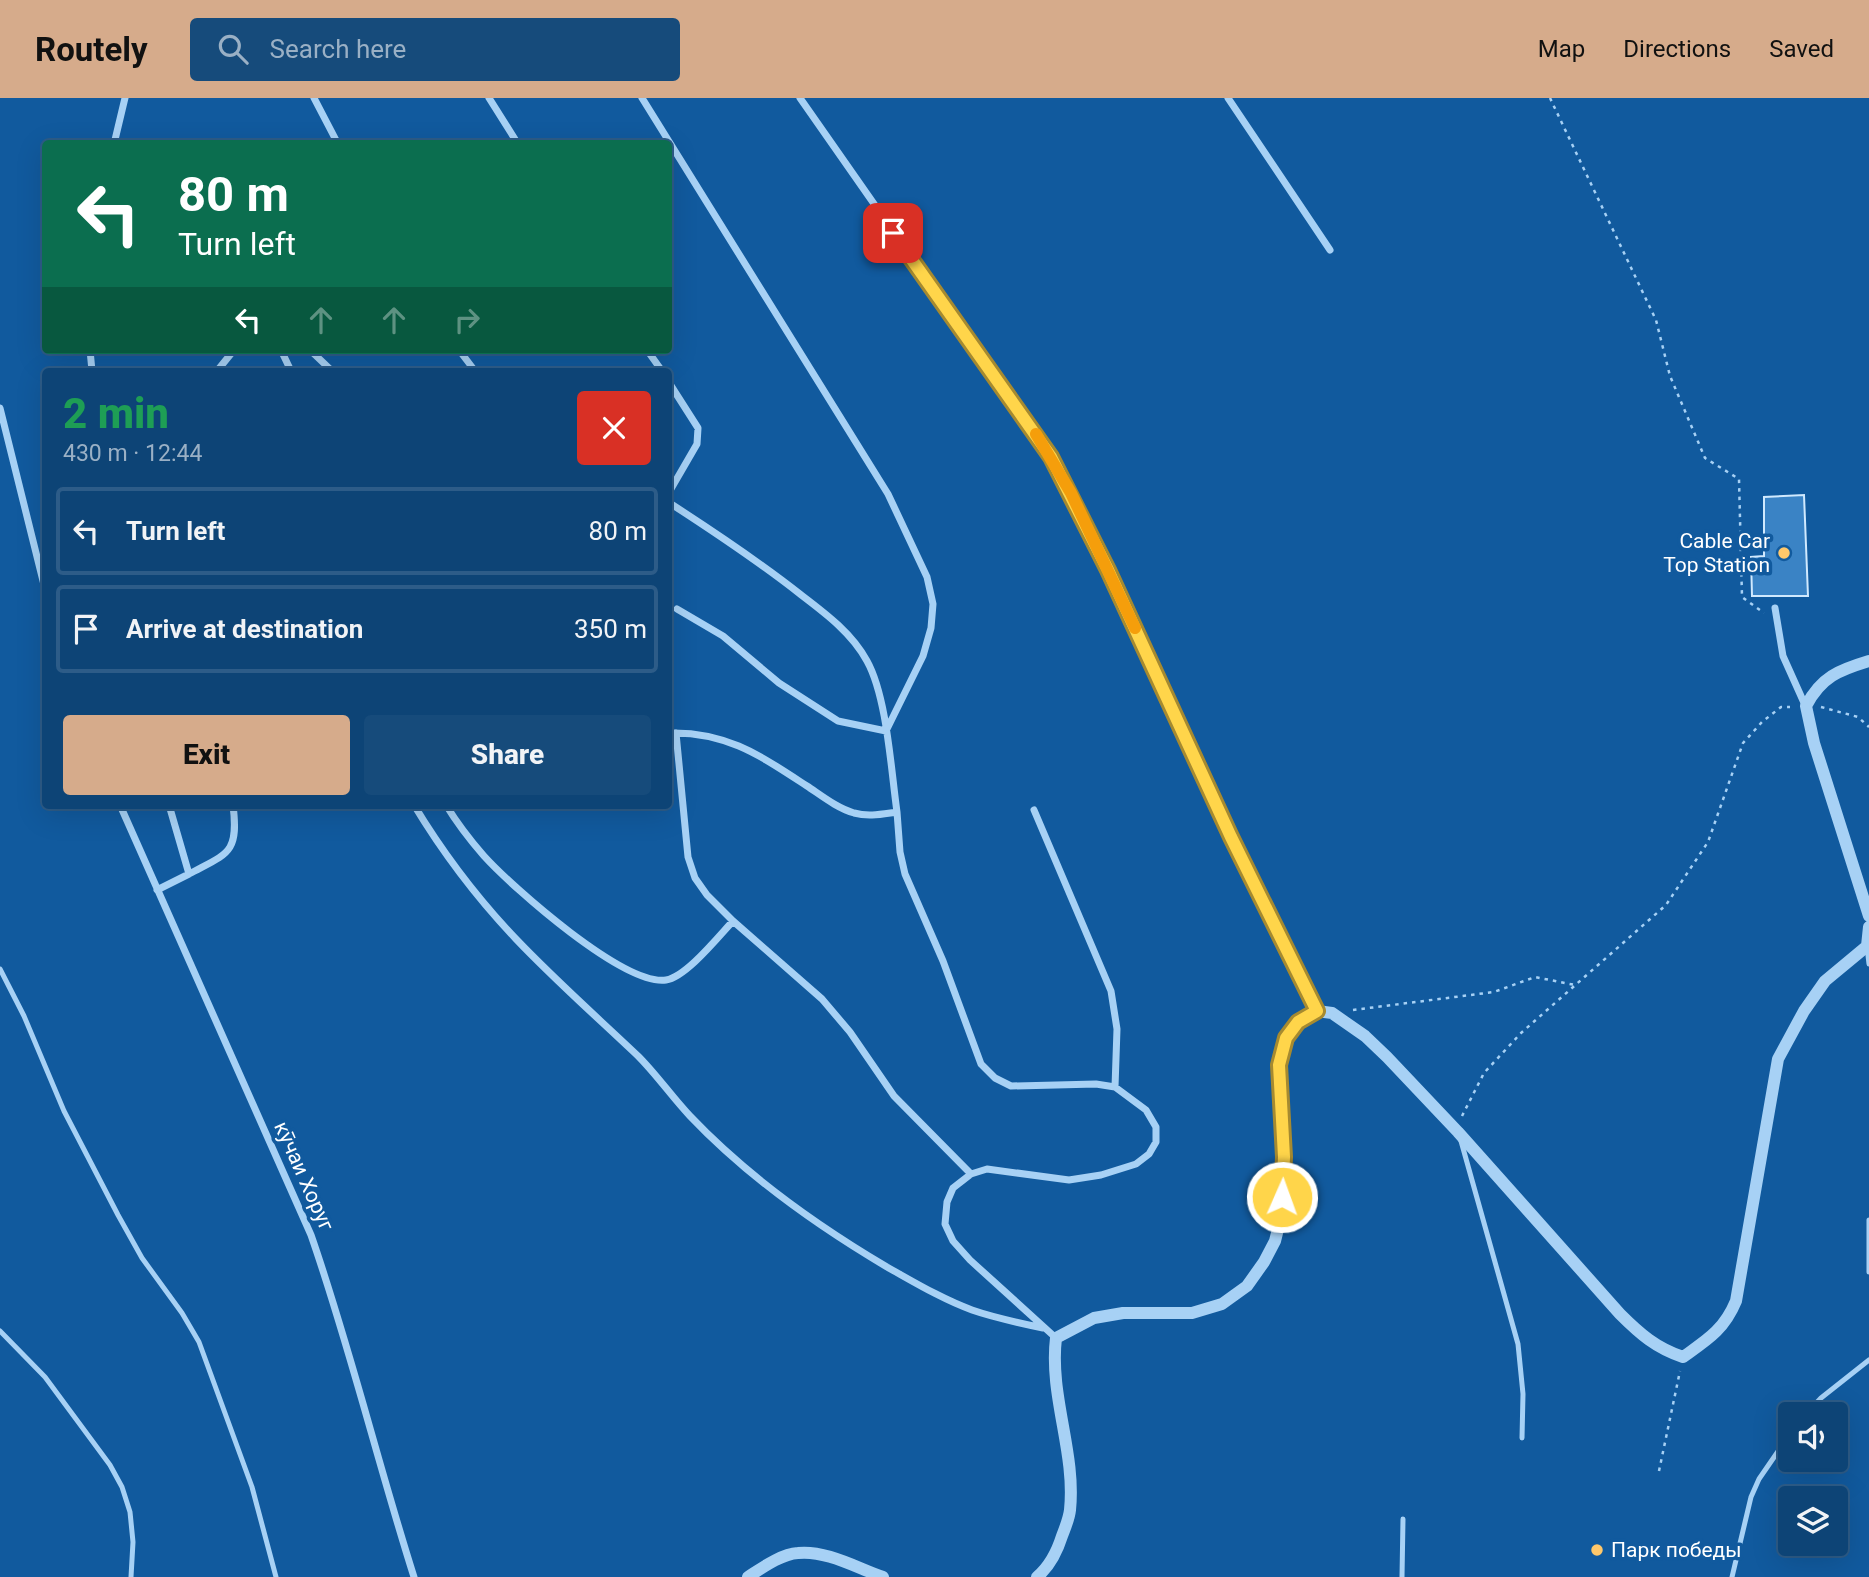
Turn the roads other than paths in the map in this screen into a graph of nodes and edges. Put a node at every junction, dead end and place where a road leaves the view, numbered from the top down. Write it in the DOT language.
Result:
graph roads {
  1 [pos="125,98"];
  2 [pos="314,98"];
  3 [pos="489,98"];
  4 [pos="642,98"];
  5 [pos="800,98"];
  6 [pos="1228,98"];
  7 [pos="115,140"];
  8 [pos="336,140"];
  9 [pos="515,140"];
  10 [pos="668,140"];
  11 [pos="672,146"];
  12 [pos="1330,250"];
  13 [pos="230,354"];
  14 [pos="314,354"];
  15 [pos="219,368"];
  16 [pos="329,368"];
  17 [pos="672,387"];
  18 [pos="0,408"];
  19 [pos="672,487"];
  20 [pos="672,505"];
  21 [pos="42,577"];
  22 [pos="1775,608"];
  23 [pos="677,609"];
  24 [pos="1869,661"];
  25 [pos="1806,706"];
  26 [pos="886,731"];
  27 [pos="673,733"];
  28 [pos="122,809"];
  29 [pos="170,809"];
  30 [pos="234,809"];
  31 [pos="416,809"];
  32 [pos="449,809"];
  33 [pos="1034,810"];
  34 [pos="897,812"];
  35 [pos="189,874"];
  36 [pos="157,890"];
  37 [pos="1869,916"];
  38 [pos="733,922"];
  39 [pos="1869,927"];
  40 [pos="1868,947"];
  41 [pos="1869,964"];
  42 [pos="0,969"];
  43 [pos="1317,1011"];
  44 [pos="1115,1087"];
  45 [pos="1458,1132"];
  46 [pos="971,1174"];
  47 [pos="1869,1220"];
  48 [pos="1869,1272"];
  49 [pos="1044,1328"];
  50 [pos="0,1331"];
  51 [pos="1056,1338"];
  52 [pos="1869,1360"];
  53 [pos="1817,1402"];
  54 [pos="1522,1438"];
  55 [pos="1778,1451"];
  56 [pos="1403,1520"];
  57 [pos="131,1577"];
  58 [pos="276,1577"];
  59 [pos="414,1577"];
  60 [pos="748,1577"];
  61 [pos="883,1577"];
  62 [pos="1037,1577"];
  63 [pos="1402,1577"];
  64 [pos="1732,1577"];
  1 -- 7 [label="street"];
  2 -- 8 [label="street"];
  3 -- 9 [label="street"];
  4 -- 10 [label="street"];
  5 -- 43 [label="street"];
  6 -- 12 [label="street"];
  11 -- 26 [label="street"];
  13 -- 15 [label="street"];
  14 -- 16 [label="street"];
  17 -- 19 [label="street"];
  18 -- 21 [label="street"];
  20 -- 26 [label="street"];
  22 -- 25 [label="street"];
  23 -- 26 [label="street"];
  24 -- 25 [label="street"];
  25 -- 37 [label="street"];
  26 -- 34 [label="street"];
  27 -- 34 [label="street"];
  27 -- 38 [label="street"];
  28 -- 36 [label="street, кӯчаи Хоруг"];
  29 -- 35 [label="street"];
  30 -- 35 [label="street"];
  31 -- 49 [label="street"];
  32 -- 38 [label="street"];
  33 -- 44 [label="street"];
  34 -- 44 [label="street"];
  35 -- 36 [label="street"];
  36 -- 59 [label="street, кӯчаи Хоруг"];
  38 -- 46 [label="street"];
  39 -- 40 [label="street"];
  40 -- 41 [label="lane"];
  40 -- 45 [label="street"];
  42 -- 58 [label="lane"];
  43 -- 45 [label="street"];
  43 -- 51 [label="street"];
  44 -- 46 [label="street"];
  45 -- 54 [label="lane"];
  46 -- 49 [label="street"];
  47 -- 48 [label="lane"];
  49 -- 51 [label="street"];
  50 -- 57 [label="lane"];
  51 -- 62 [label="street"];
  52 -- 53 [label="lane"];
  55 -- 64 [label="lane"];
  56 -- 63 [label="lane"];
  60 -- 61 [label="street"];
}
